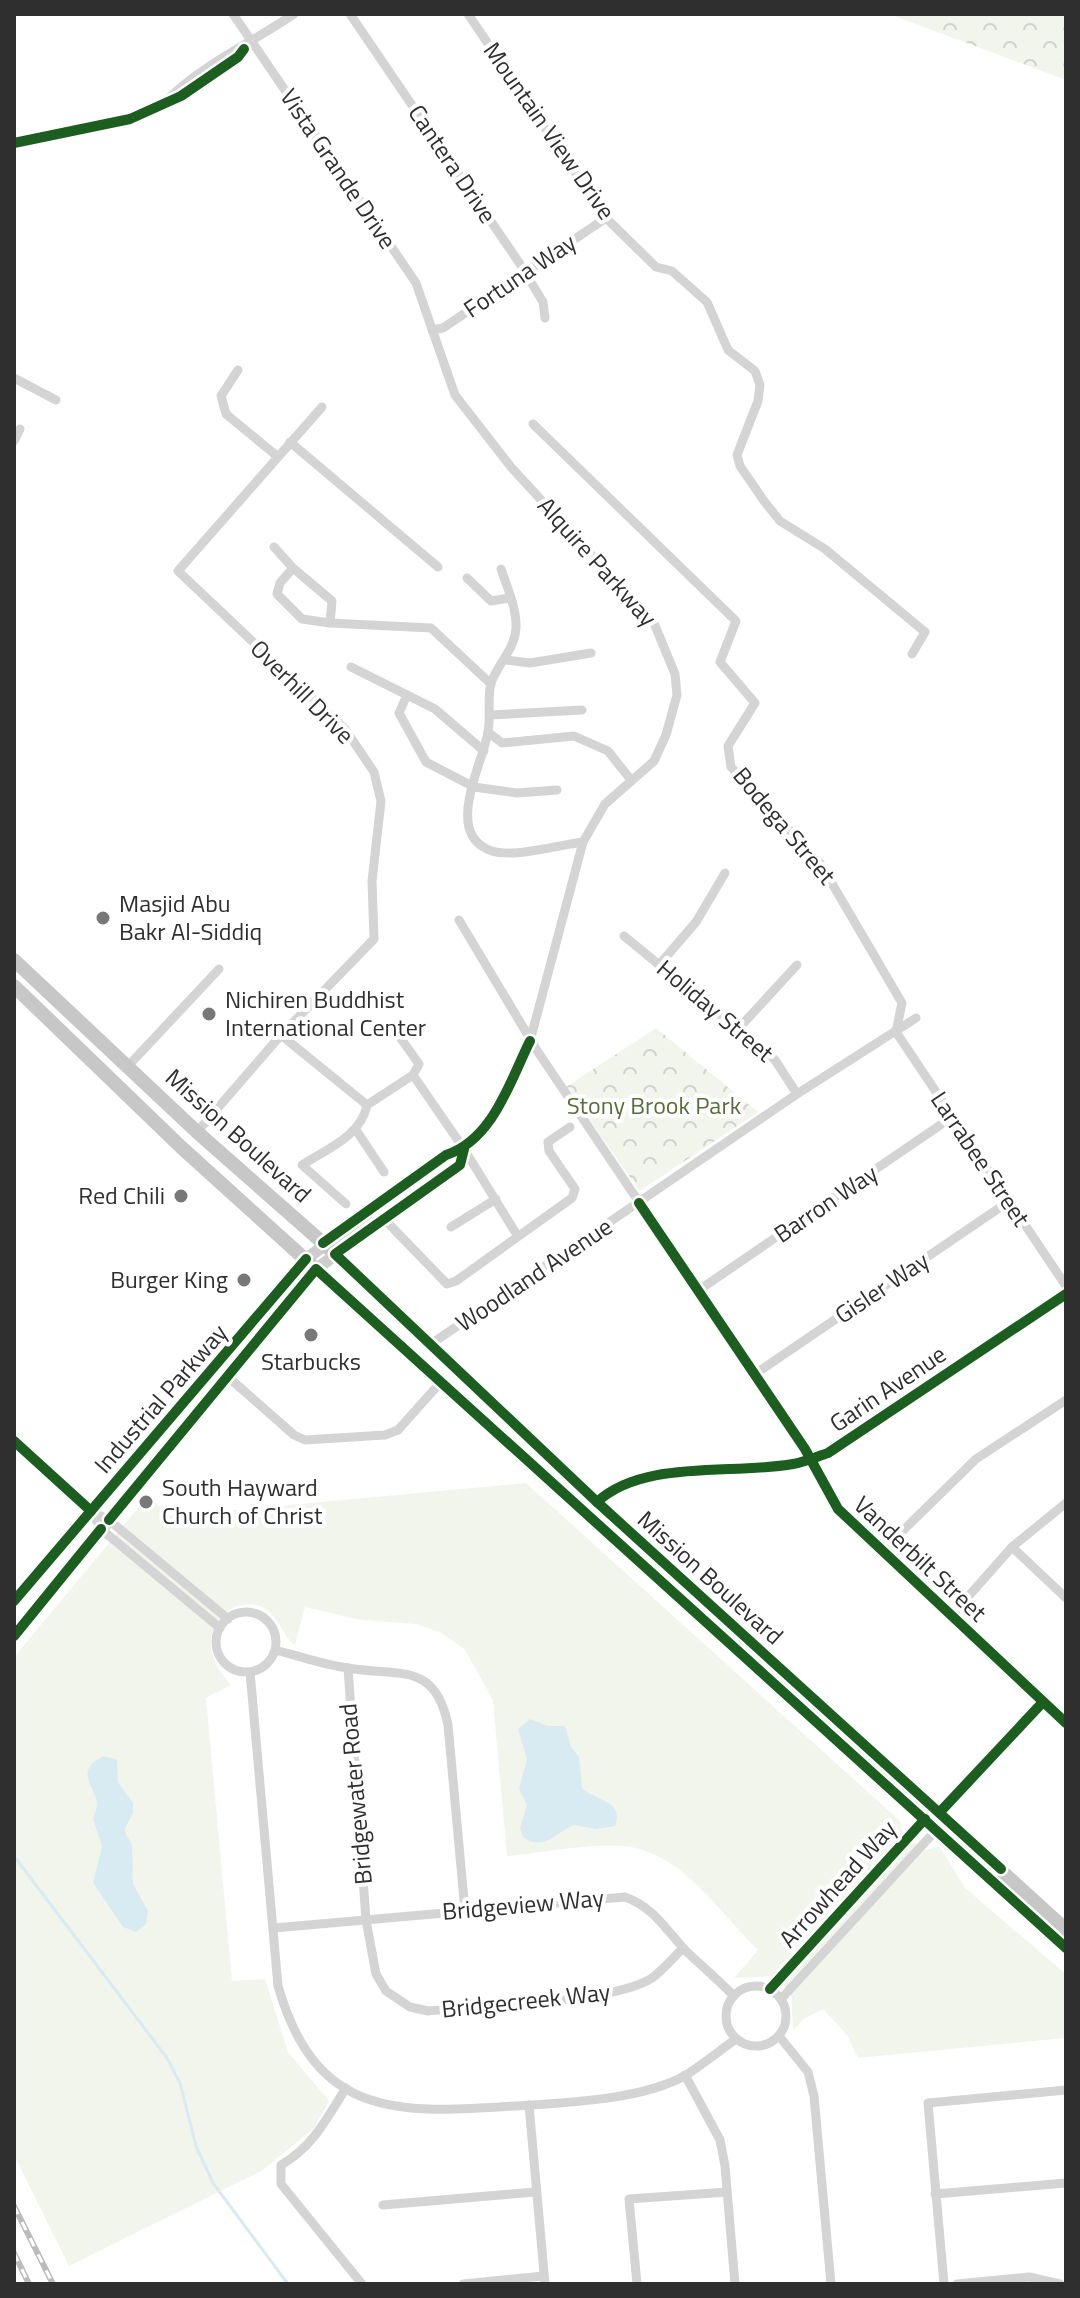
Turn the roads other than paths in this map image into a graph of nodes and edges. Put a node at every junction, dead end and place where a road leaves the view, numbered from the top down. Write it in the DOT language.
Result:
graph roads {
  1 [pos="233,14"];
  2 [pos="294,14"];
  3 [pos="350,14"];
  4 [pos="468,14"];
  5 [pos="248,46"];
  6 [pos="14,143"];
  7 [pos="606,218"];
  8 [pos="525,273"];
  9 [pos="545,318"];
  10 [pos="432,330"];
  11 [pos="238,370"];
  12 [pos="14,378"];
  13 [pos="56,400"];
  14 [pos="322,407"];
  15 [pos="533,424"];
  16 [pos="20,429"];
  17 [pos="14,441"];
  18 [pos="290,442"];
  19 [pos="277,456"];
  20 [pos="274,547"];
  21 [pos="438,567"];
  22 [pos="293,568"];
  23 [pos="501,569"];
  24 [pos="467,578"];
  25 [pos="509,598"];
  26 [pos="330,623"];
  27 [pos="591,653"];
  28 [pos="912,654"];
  29 [pos="506,660"];
  30 [pos="351,667"];
  31 [pos="491,684"];
  32 [pos="407,695"];
  33 [pos="582,710"];
  34 [pos="491,715"];
  35 [pos="488,732"];
  36 [pos="484,751"];
  37 [pos="631,780"];
  38 [pos="474,787"];
  39 [pos="557,790"];
  40 [pos="583,842"];
  41 [pos="725,873"];
  42 [pos="459,920"];
  43 [pos="624,936"];
  44 [pos="14,960"];
  45 [pos="659,965"];
  46 [pos="797,965"];
  47 [pos="219,969"];
  48 [pos="14,986"];
  49 [pos="916,1018"];
  50 [pos="739,1028"];
  51 [pos="896,1032"];
  52 [pos="397,1033"];
  53 [pos="281,1035"];
  54 [pos="530,1041"];
  55 [pos="129,1065"];
  56 [pos="413,1075"];
  57 [pos="797,1094"];
  58 [pos="367,1105"];
  59 [pos="952,1117"];
  60 [pos="570,1127"];
  61 [pos="356,1130"];
  62 [pos="197,1132"];
  63 [pos="464,1149"];
  64 [pos="384,1172"];
  65 [pos="496,1199"];
  66 [pos="1008,1202"];
  67 [pos="639,1203"];
  68 [pos="346,1204"];
  69 [pos="386,1221"];
  70 [pos="451,1227"];
  71 [pos="517,1235"];
  72 [pos="323,1243"];
  73 [pos="335,1254"];
  74 [pos="311,1264"];
  75 [pos="1066,1286"];
  76 [pos="699,1290"];
  77 [pos="1066,1294"];
  78 [pos="431,1344"];
  79 [pos="755,1374"];
  80 [pos="227,1376"];
  81 [pos="440,1383"];
  82 [pos="1066,1400"];
  83 [pos="14,1441"];
  84 [pos="810,1459"];
  85 [pos="597,1502"];
  86 [pos="1066,1503"];
  87 [pos="91,1511"];
  88 [pos="584,1515"];
  89 [pos="105,1525"];
  90 [pos="1012,1547"];
  91 [pos="880,1553"];
  92 [pos="15,1598"];
  93 [pos="1066,1598"];
  94 [pos="951,1616"];
  95 [pos="228,1619"];
  96 [pos="220,1628"];
  97 [pos="14,1636"];
  98 [pos="275,1650"];
  99 [pos="348,1668"];
  100 [pos="250,1672"];
  101 [pos="1043,1702"];
  102 [pos="1066,1723"];
  103 [pos="940,1812"];
  104 [pos="925,1819"];
  105 [pos="937,1829"];
  106 [pos="465,1911"];
  107 [pos="366,1920"];
  108 [pos="274,1928"];
  109 [pos="1066,1930"];
  110 [pos="683,1948"];
  111 [pos="1066,1948"];
  112 [pos="770,1989"];
  113 [pos="733,1995"];
  114 [pos="781,1999"];
  115 [pos="779,2036"];
  116 [pos="736,2039"];
  117 [pos="685,2075"];
  118 [pos="346,2088"];
  119 [pos="1066,2090"];
  120 [pos="529,2105"];
  121 [pos="1066,2183"];
  122 [pos="535,2192"];
  123 [pos="727,2192"];
  124 [pos="935,2194"];
  125 [pos="383,2205"];
  126 [pos="544,2280"];
  127 [pos="362,2284"];
  128 [pos="463,2284"];
  129 [pos="637,2284"];
  130 [pos="735,2284"];
  131 [pos="831,2284"];
  132 [pos="944,2284"];
  133 [pos="957,2284"];
  134 [pos="1060,2284"];
  1 -- 5 [label="street, Vista Grande Drive"];
  2 -- 5 [label="street"];
  3 -- 8 [label="street, Cantera Drive"];
  4 -- 7 [label="street, Mountain View Drive"];
  5 -- 6 [label="street"];
  5 -- 10 [label="street, Vista Grande Drive"];
  7 -- 8 [label="street, Fortuna Way"];
  7 -- 28 [label="street, Mountain View Drive"];
  8 -- 9 [label="street, Cantera Drive"];
  8 -- 10 [label="street, Fortuna Way"];
  10 -- 37 [label="street, Alquire Parkway"];
  11 -- 19 [label="street"];
  12 -- 13 [label="street"];
  14 -- 18 [label="street, Overhill Drive"];
  15 -- 51 [label="street, Bodega Street"];
  16 -- 17 [label="street"];
  18 -- 19 [label="street, Overhill Drive"];
  18 -- 21 [label="street"];
  19 -- 53 [label="street, Overhill Drive"];
  20 -- 22 [label="street"];
  22 -- 26 [label="street"];
  22 -- 26 [label="street"];
  23 -- 25 [label="street"];
  24 -- 25 [label="street"];
  25 -- 29 [label="street"];
  26 -- 31 [label="street"];
  27 -- 29 [label="street"];
  29 -- 31 [label="street"];
  30 -- 32 [label="street"];
  31 -- 34 [label="street"];
  32 -- 36 [label="street"];
  32 -- 38 [label="street"];
  33 -- 34 [label="street"];
  34 -- 35 [label="street"];
  35 -- 36 [label="street"];
  35 -- 37 [label="street"];
  36 -- 38 [label="street"];
  37 -- 40 [label="street, Alquire Parkway"];
  38 -- 39 [label="street"];
  38 -- 40 [label="street"];
  40 -- 54 [label="street, Alquire Parkway"];
  41 -- 45 [label="street"];
  42 -- 54 [label="street, Vanderbilt Street"];
  43 -- 45 [label="street, Holiday Street"];
  44 -- 55 [label="main road, Mission Boulevard"];
  45 -- 50 [label="street, Holiday Street"];
  46 -- 50 [label="street"];
  47 -- 55 [label="street"];
  48 -- 74 [label="main road, Mission Boulevard"];
  49 -- 51 [label="street, Woodland Avenue"];
  50 -- 57 [label="street, Holiday Street"];
  51 -- 57 [label="street, Woodland Avenue"];
  51 -- 59 [label="street, Larrabee Street"];
  52 -- 56 [label="street"];
  53 -- 58 [label="street"];
  53 -- 62 [label="street, Overhill Drive"];
  54 -- 63 [label="street, Alquire Parkway"];
  54 -- 67 [label="street, Vanderbilt Street"];
  55 -- 62 [label="main road, Mission Boulevard"];
  56 -- 58 [label="street"];
  56 -- 63 [label="street"];
  57 -- 67 [label="street, Woodland Avenue"];
  58 -- 61 [label="street"];
  59 -- 66 [label="street, Larrabee Street"];
  59 -- 76 [label="street, Barron Way"];
  60 -- 71 [label="street"];
  61 -- 64 [label="street"];
  61 -- 68 [label="street"];
  62 -- 72 [label="main road, Mission Boulevard"];
  63 -- 65 [label="street"];
  63 -- 69 [label="main road, Alquire Parkway"];
  63 -- 72 [label="main road, Alquire Parkway"];
  65 -- 70 [label="street"];
  65 -- 71 [label="street"];
  66 -- 75 [label="street, Larrabee Street"];
  66 -- 79 [label="street, Gisler Way"];
  67 -- 76 [label="street, Vanderbilt Street"];
  67 -- 78 [label="street, Woodland Avenue"];
  69 -- 71 [label="street"];
  69 -- 73 [label="main road, Alquire Parkway"];
  72 -- 73 [label="main road, Mission Boulevard"];
  72 -- 74 [label="main road, Industrial Parkway"];
  73 -- 74 [label="main road, Industrial Parkway"];
  73 -- 78 [label="main road, Mission Boulevard"];
  74 -- 80 [label="main road, Industrial Parkway"];
  74 -- 81 [label="main road, Mission Boulevard"];
  74 -- 87 [label="main road, Industrial Parkway"];
  76 -- 79 [label="street, Vanderbilt Street"];
  77 -- 84 [label="street, Garin Avenue"];
  78 -- 85 [label="main road, Mission Boulevard"];
  79 -- 84 [label="street, Vanderbilt Street"];
  80 -- 81 [label="street"];
  80 -- 89 [label="main road, Industrial Parkway"];
  81 -- 88 [label="main road, Mission Boulevard"];
  82 -- 91 [label="street"];
  83 -- 87 [label="street"];
  84 -- 85 [label="street, Garin Avenue"];
  84 -- 91 [label="street, Vanderbilt Street"];
  85 -- 88 [label="street, Garin Avenue"];
  85 -- 103 [label="main road, Mission Boulevard"];
  86 -- 90 [label="street"];
  87 -- 89 [label="street"];
  87 -- 92 [label="main road, Industrial Parkway"];
  88 -- 104 [label="main road, Mission Boulevard"];
  89 -- 95 [label="street"];
  89 -- 96 [label="street"];
  89 -- 97 [label="main road, Industrial Parkway"];
  90 -- 93 [label="street"];
  90 -- 94 [label="street"];
  91 -- 94 [label="street, Vanderbilt Street"];
  94 -- 101 [label="street, Vanderbilt Street"];
  95 -- 96 [label="street"];
  95 -- 98 [label="street"];
  96 -- 100 [label="street"];
  98 -- 99 [label="street"];
  98 -- 100 [label="street"];
  99 -- 106 [label="street"];
  99 -- 107 [label="street, Bridgewater Road"];
  100 -- 108 [label="street"];
  101 -- 102 [label="street, Vanderbilt Street"];
  101 -- 103 [label="street, Arrowhead Way"];
  103 -- 104 [label="street, Arrowhead Way"];
  103 -- 105 [label="street, Arrowhead Way"];
  103 -- 109 [label="main road, Mission Boulevard"];
  104 -- 105 [label="main road, Mission Boulevard"];
  104 -- 112 [label="street, Arrowhead Way"];
  105 -- 111 [label="main road, Mission Boulevard"];
  105 -- 114 [label="street, Arrowhead Way"];
  106 -- 107 [label="street, Bridgeview Way"];
  106 -- 110 [label="street, Bridgeview Way"];
  107 -- 108 [label="street, Bridgeview Way"];
  107 -- 110 [label="street, Bridgecreek Way"];
  108 -- 118 [label="street"];
  110 -- 113 [label="street, Bridgeview Way"];
  112 -- 113 [label="street"];
  112 -- 114 [label="street"];
  113 -- 116 [label="street"];
  114 -- 115 [label="street"];
  115 -- 116 [label="street"];
  115 -- 131 [label="street"];
  116 -- 117 [label="street"];
  117 -- 120 [label="street"];
  117 -- 123 [label="street"];
  118 -- 120 [label="street"];
  118 -- 127 [label="street"];
  119 -- 124 [label="street"];
  120 -- 122 [label="street"];
  121 -- 124 [label="street"];
  122 -- 125 [label="street"];
  122 -- 126 [label="street"];
  123 -- 129 [label="street"];
  123 -- 130 [label="street"];
  124 -- 132 [label="street"];
  126 -- 128 [label="street"];
  133 -- 134 [label="street"];
}
